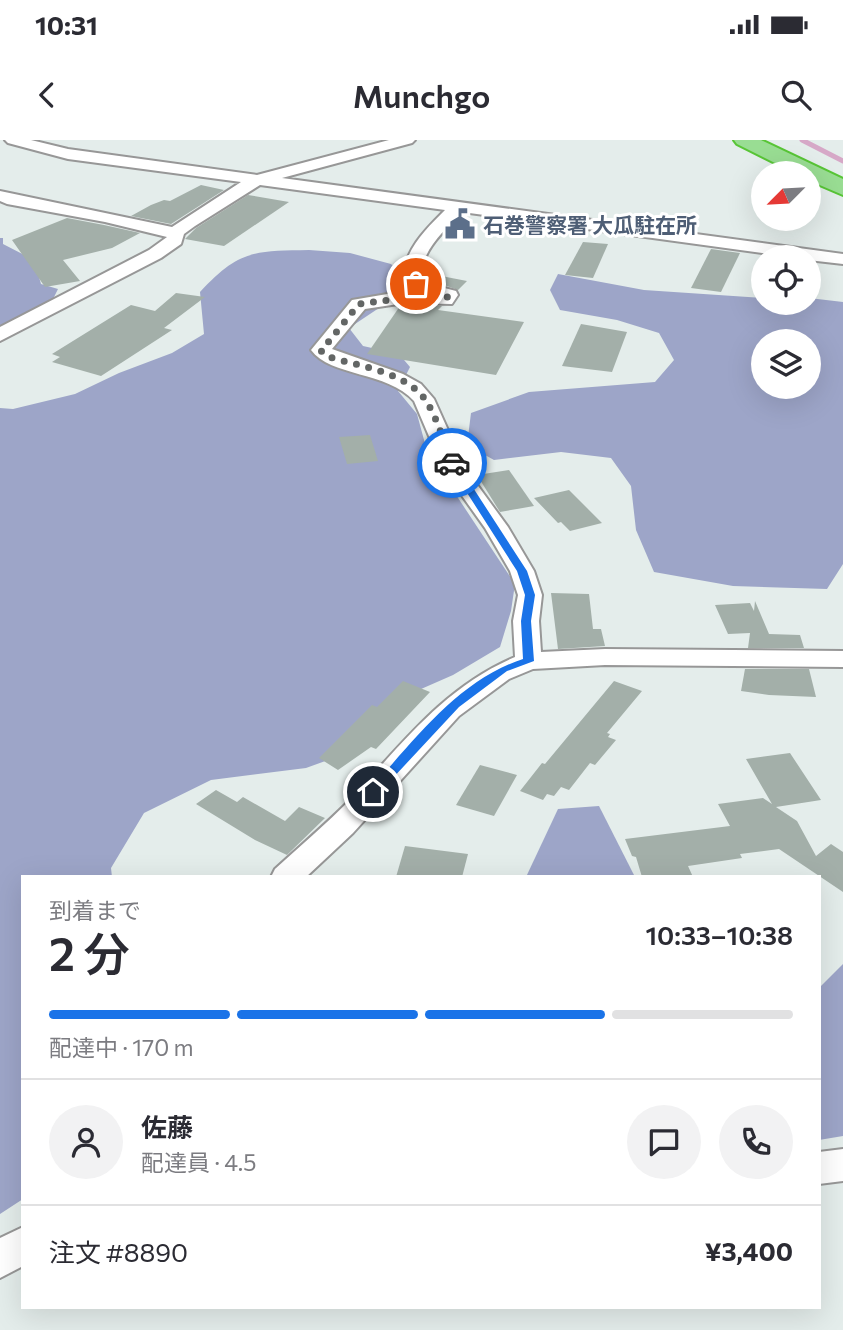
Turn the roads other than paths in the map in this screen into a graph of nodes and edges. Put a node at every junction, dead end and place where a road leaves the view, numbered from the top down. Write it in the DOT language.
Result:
graph roads {
  1 [pos="13,140"];
  2 [pos="407,140"];
  3 [pos="744,140"];
  4 [pos="256,180"];
  5 [pos="843,188"];
  6 [pos="0,196"];
  7 [pos="458,207"];
  8 [pos="176,232"];
  9 [pos="843,259"];
  10 [pos="0,335"];
  11 [pos="843,659"];
  12 [pos="528,661"];
  13 [pos="288,875"];
  14 [pos="843,1166"];
  15 [pos="821,1168"];
  16 [pos="21,1245"];
  17 [pos="0,1260"];
  1 -- 4 [label="street"];
  2 -- 4 [label="street"];
  3 -- 5 [label="highway"];
  4 -- 7 [label="street"];
  4 -- 8 [label="street"];
  6 -- 8 [label="street"];
  7 -- 9 [label="street"];
  7 -- 12 [label="street"];
  8 -- 10 [label="street"];
  11 -- 12 [label="street"];
  12 -- 13 [label="street"];
  14 -- 15 [label="street"];
  16 -- 17 [label="street"];
}
